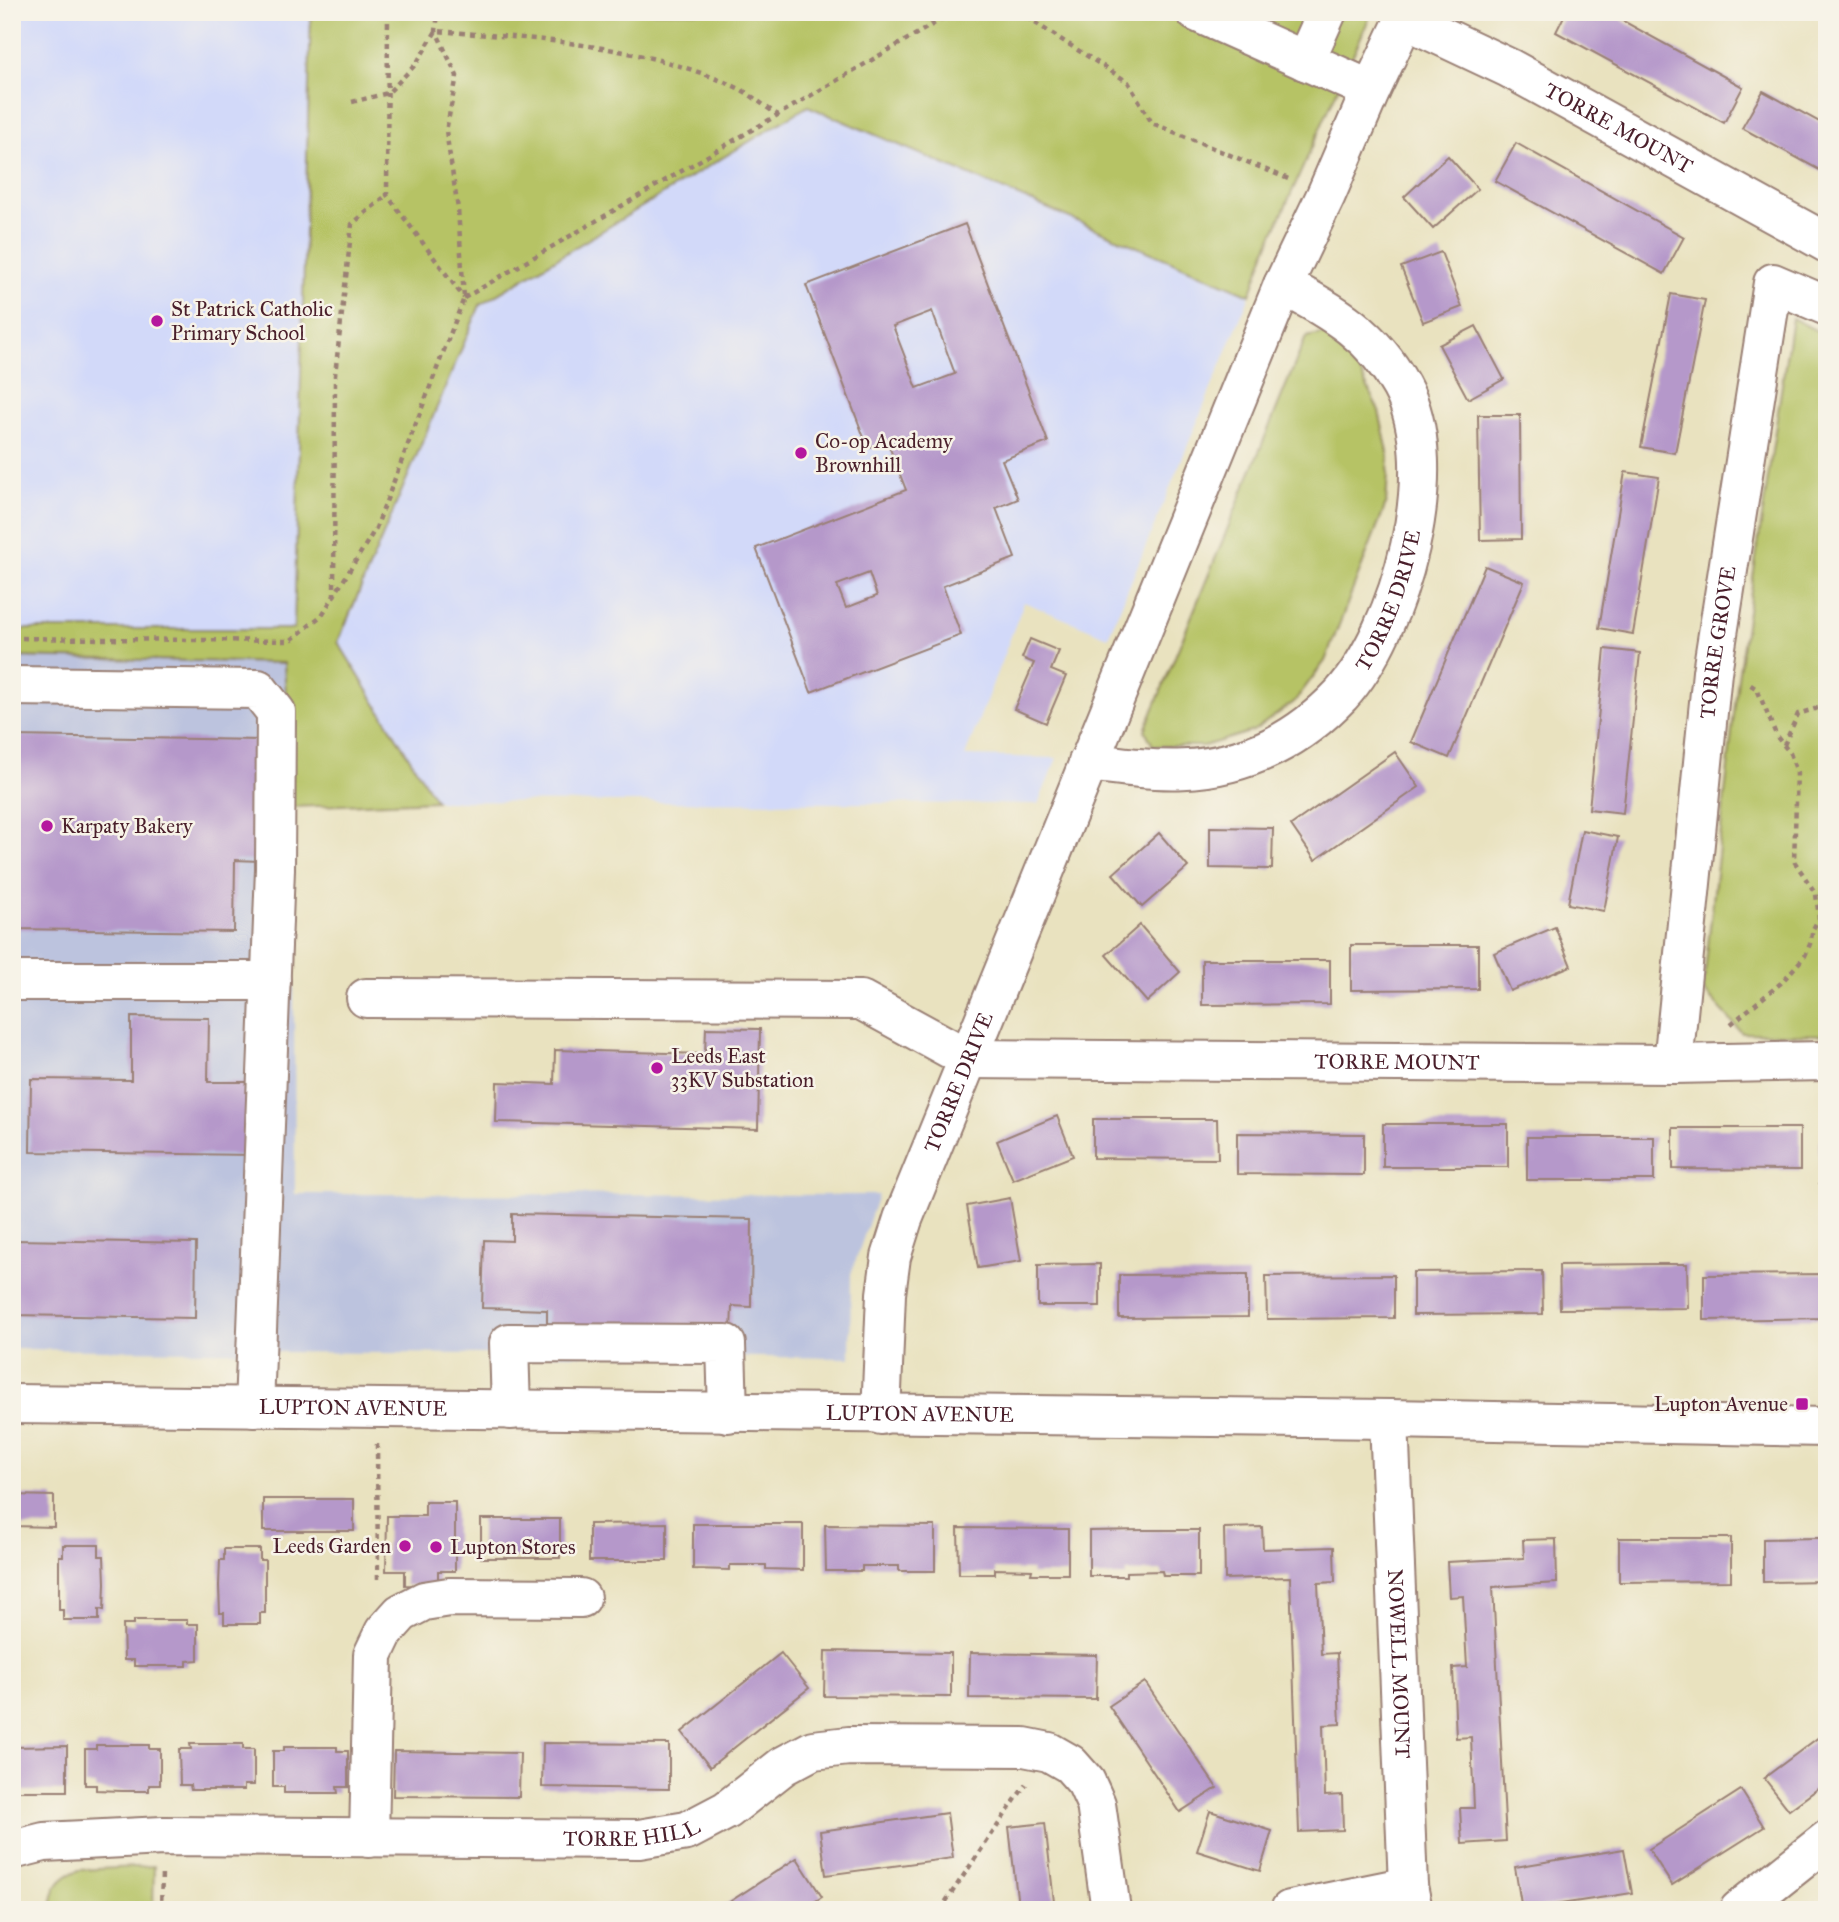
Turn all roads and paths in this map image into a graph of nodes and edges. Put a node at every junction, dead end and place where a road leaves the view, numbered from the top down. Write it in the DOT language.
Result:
graph roads {
  1 [pos="388,12"];
  2 [pos="438,12"];
  3 [pos="954,12"];
  4 [pos="1018,12"];
  5 [pos="1196,12"];
  6 [pos="1327,12"];
  7 [pos="1407,16"];
  8 [pos="436,31"];
  9 [pos="1305,61"];
  10 [pos="1371,90"];
  11 [pos="388,93"];
  12 [pos="352,102"];
  13 [pos="778,116"];
  14 [pos="387,195"];
  15 [pos="1326,195"];
  16 [pos="1827,243"];
  17 [pos="1283,285"];
  18 [pos="464,298"];
  19 [pos="1827,306"];
  20 [pos="334,597"];
  21 [pos="12,638"];
  22 [pos="1712,672"];
  23 [pos="12,686"];
  24 [pos="1824,706"];
  25 [pos="1784,745"];
  26 [pos="1088,762"];
  27 [pos="12,981"];
  28 [pos="271,981"];
  29 [pos="366,998"];
  30 [pos="1723,1030"];
  31 [pos="969,1059"];
  32 [pos="1827,1061"];
  33 [pos="1673,1064"];
  34 [pos="12,1404"];
  35 [pos="254,1407"];
  36 [pos="511,1410"];
  37 [pos="728,1413"];
  38 [pos="881,1415"];
  39 [pos="1389,1419"];
  40 [pos="1827,1427"];
  41 [pos="377,1452"];
  42 [pos="581,1598"];
  43 [pos="384,1632"];
  44 [pos="1049,1752"];
  45 [pos="369,1838"];
  46 [pos="1827,1840"];
  47 [pos="12,1850"];
  48 [pos="1410,1898"];
  49 [pos="940,1910"];
  50 [pos="1111,1910"];
  51 [pos="1290,1910"];
  52 [pos="1739,1910"];
  1 -- 11 [label="path"];
  2 -- 8 [label="path"];
  3 -- 13 [label="path"];
  4 -- 15 [label="path"];
  5 -- 9 [label="street"];
  6 -- 9 [label="street"];
  7 -- 10 [label="street, TORRE DRIVE"];
  7 -- 16 [label="street, TORRE MOUNT"];
  8 -- 11 [label="path"];
  8 -- 13 [label="path"];
  8 -- 18 [label="path"];
  9 -- 10 [label="street"];
  10 -- 15 [label="street, TORRE DRIVE"];
  11 -- 12 [label="path"];
  11 -- 14 [label="path"];
  13 -- 18 [label="path"];
  14 -- 18 [label="path"];
  14 -- 20 [label="path"];
  15 -- 17 [label="street, TORRE DRIVE"];
  17 -- 26 [label="street, TORRE DRIVE"];
  17 -- 26 [label="street, TORRE DRIVE"];
  18 -- 20 [label="path"];
  19 -- 22 [label="street, TORRE GROVE"];
  20 -- 21 [label="path"];
  22 -- 25 [label="path"];
  22 -- 33 [label="street, TORRE GROVE"];
  23 -- 28 [label="street"];
  24 -- 25 [label="path"];
  25 -- 30 [label="path"];
  26 -- 31 [label="street, TORRE DRIVE"];
  27 -- 28 [label="street"];
  28 -- 35 [label="street"];
  29 -- 31 [label="street"];
  31 -- 33 [label="street, TORRE MOUNT"];
  31 -- 38 [label="street, TORRE DRIVE"];
  32 -- 33 [label="street, TORRE MOUNT"];
  34 -- 35 [label="street, LUPTON AVENUE"];
  35 -- 36 [label="street, LUPTON AVENUE"];
  36 -- 37 [label="street, LUPTON AVENUE"];
  36 -- 37 [label="street"];
  37 -- 38 [label="street, LUPTON AVENUE"];
  38 -- 39 [label="street, LUPTON AVENUE"];
  39 -- 40 [label="street, LUPTON AVENUE"];
  39 -- 48 [label="street, NOWELL MOUNT"];
  41 -- 43 [label="path"];
  42 -- 43 [label="street"];
  43 -- 45 [label="street"];
  44 -- 45 [label="street, TORRE HILL"];
  44 -- 49 [label="path"];
  44 -- 50 [label="street, TORRE HILL"];
  45 -- 47 [label="street, TORRE HILL"];
  46 -- 52 [label="street"];
  48 -- 51 [label="street"];
}
